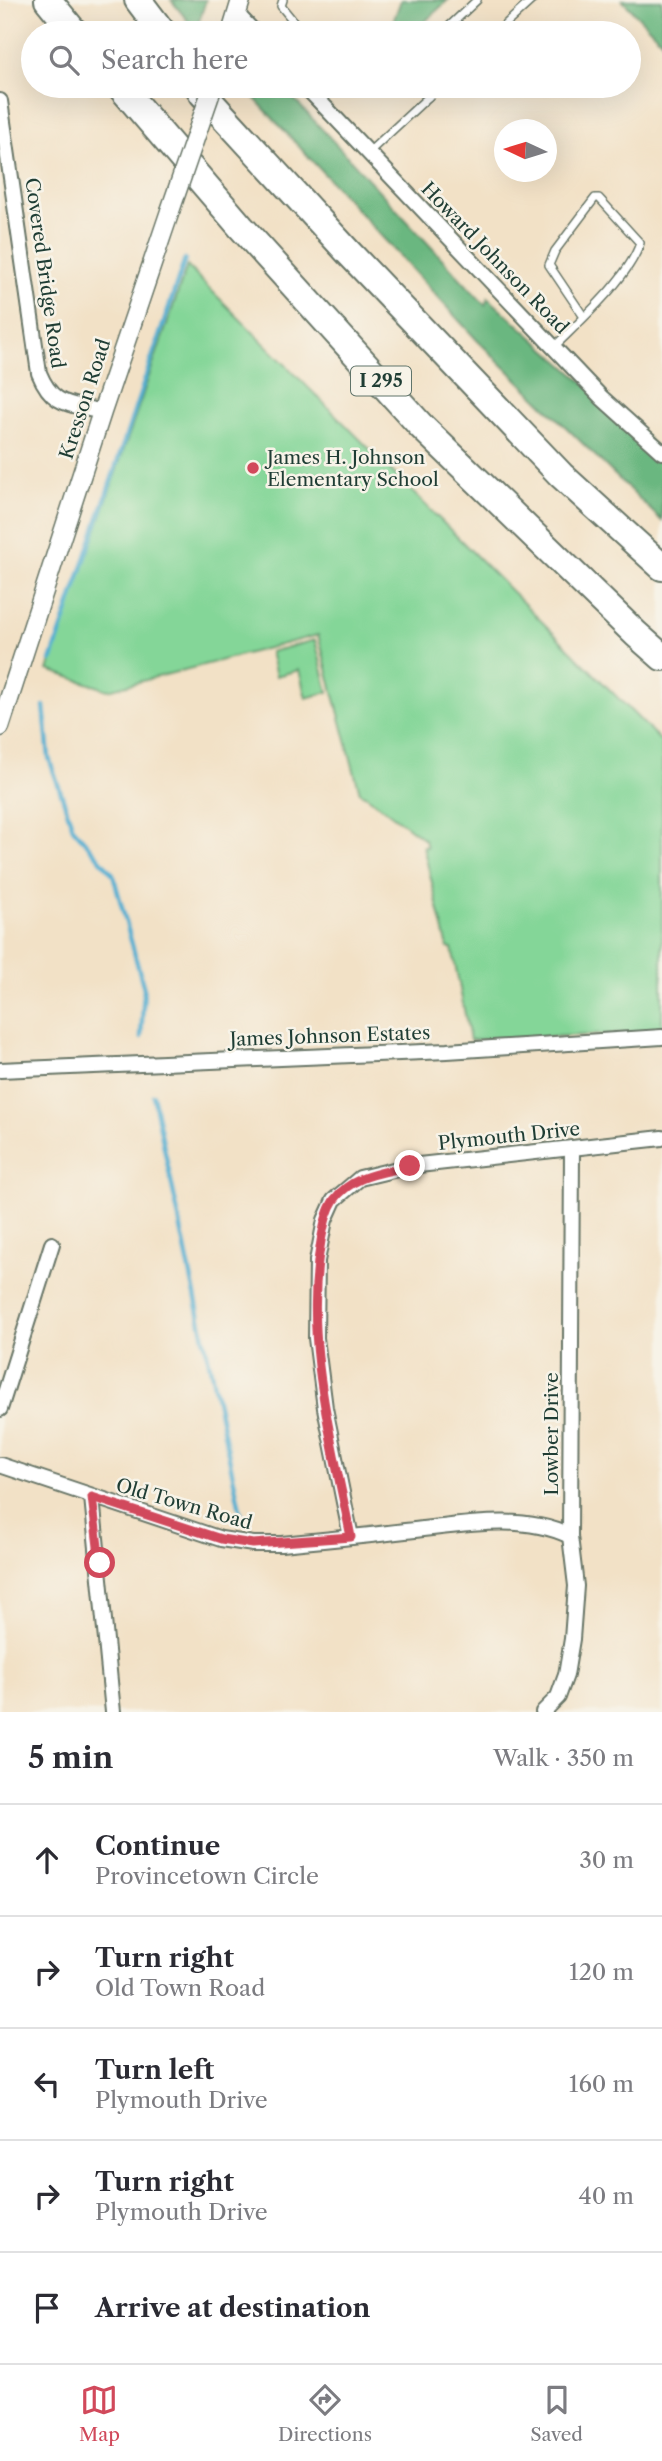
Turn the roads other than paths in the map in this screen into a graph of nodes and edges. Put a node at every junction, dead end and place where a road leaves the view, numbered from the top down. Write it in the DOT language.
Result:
graph roads {
  1 [pos="48,0"];
  2 [pos="138,0"];
  3 [pos="283,0"];
  4 [pos="477,0"];
  5 [pos="532,0"];
  6 [pos="65,21"];
  7 [pos="154,21"];
  8 [pos="293,21"];
  9 [pos="455,21"];
  10 [pos="509,21"];
  11 [pos="130,98"];
  12 [pos="207,98"];
  13 [pos="209,98"];
  14 [pos="316,98"];
  15 [pos="427,98"];
  16 [pos="1,105"];
  17 [pos="368,153"];
  18 [pos="584,317"];
  19 [pos="554,347"];
  20 [pos="102,412"];
  21 [pos="662,452"];
  22 [pos="662,567"];
  23 [pos="662,657"];
  24 [pos="0,727"];
  25 [pos="662,1037"];
  26 [pos="0,1070"];
  27 [pos="662,1138"];
  28 [pos="572,1148"];
  29 [pos="52,1244"];
  30 [pos="0,1409"];
  31 [pos="0,1465"];
  32 [pos="92,1497"];
  33 [pos="570,1536"];
  34 [pos="351,1537"];
  35 [pos="113,1712"];
  36 [pos="543,1712"];
  1 -- 6 [label="highway"];
  2 -- 7 [label="highway"];
  3 -- 8 [label="lane"];
  4 -- 9 [label="lane"];
  5 -- 10 [label="lane"];
  11 -- 23 [label="highway, I 295"];
  12 -- 22 [label="highway"];
  13 -- 20 [label="street, Kresson Road, bridge"];
  14 -- 17 [label="street, Howard Johnson Road"];
  15 -- 17 [label="lane"];
  16 -- 20 [label="street, Covered Bridge Road"];
  17 -- 19 [label="street, Howard Johnson Road"];
  18 -- 18 [label="lane"];
  18 -- 19 [label="lane"];
  19 -- 21 [label="street, Howard Johnson Road"];
  20 -- 24 [label="street, Kresson Road"];
  25 -- 26 [label="street, James Johnson Estates"];
  27 -- 28 [label="street, Plymouth Drive"];
  28 -- 33 [label="street, Lowber Drive"];
  28 -- 34 [label="street, Plymouth Drive"];
  29 -- 30 [label="street"];
  31 -- 32 [label="street, Old Town Road"];
  32 -- 34 [label="street, Old Town Road"];
  32 -- 35 [label="street"];
  33 -- 34 [label="street, Old Town Road"];
  33 -- 36 [label="street, Lowber Drive"];
}
